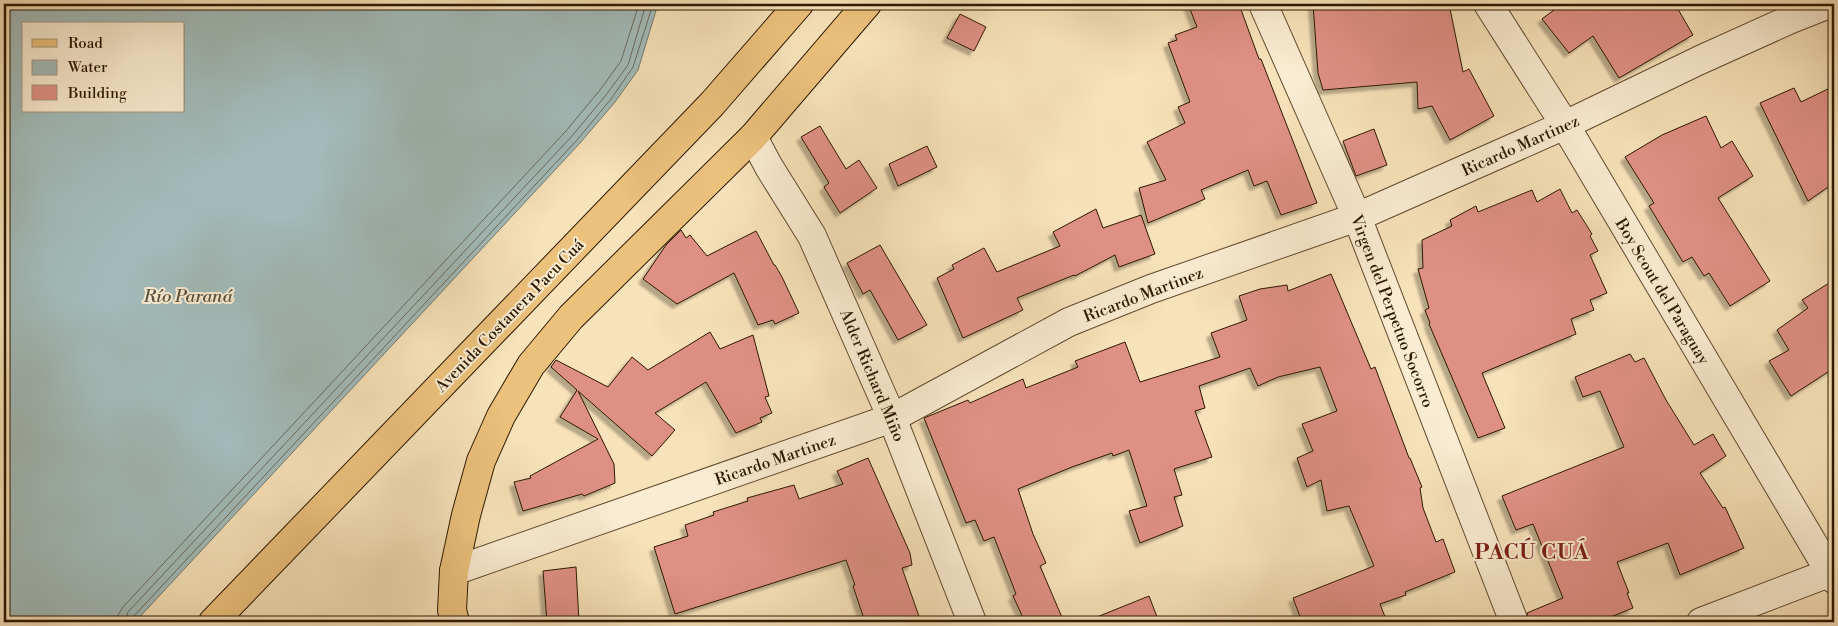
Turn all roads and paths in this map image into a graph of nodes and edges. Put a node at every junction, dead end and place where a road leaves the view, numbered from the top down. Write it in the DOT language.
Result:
graph roads {
  1 [pos="800,4"];
  2 [pos="867,4"];
  3 [pos="1263,4"];
  4 [pos="1488,4"];
  5 [pos="1829,4"];
  6 [pos="1564,126"];
  7 [pos="753,137"];
  8 [pos="1357,217"];
  9 [pos="892,418"];
  10 [pos="454,571"];
  11 [pos="1833,574"];
  12 [pos="214,622"];
  13 [pos="455,622"];
  14 [pos="972,622"];
  15 [pos="1514,622"];
  16 [pos="1701,622"];
  1 -- 12 [label="main road, Avenida Costanera Pacu Cuá"];
  2 -- 7 [label="main road"];
  3 -- 8 [label="street, Virgen del Perpetuo Socorro"];
  4 -- 6 [label="street, Boy Scout del Paraguay"];
  5 -- 6 [label="street, Ricardo Martinez"];
  6 -- 8 [label="street, Ricardo Martinez"];
  6 -- 11 [label="street, Boy Scout del Paraguay"];
  7 -- 9 [label="street, Alder Richard Miño"];
  7 -- 10 [label="main road"];
  8 -- 9 [label="street, Ricardo Martinez"];
  8 -- 15 [label="street, Virgen del Perpetuo Socorro"];
  9 -- 10 [label="street, Ricardo Martinez"];
  9 -- 14 [label="street, Alder Richard Miño"];
  10 -- 13 [label="main road"];
  11 -- 16 [label="street"];
}
